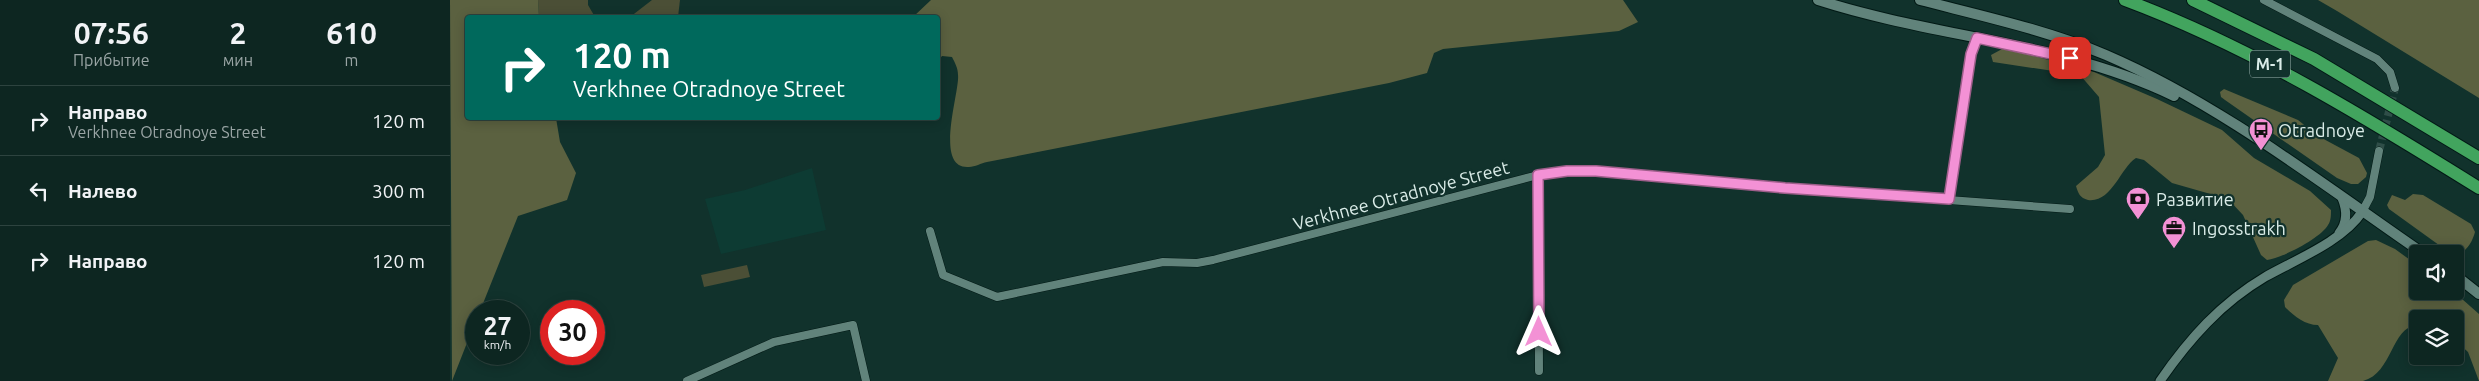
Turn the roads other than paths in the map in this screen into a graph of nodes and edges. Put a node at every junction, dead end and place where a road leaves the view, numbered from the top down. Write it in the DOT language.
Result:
graph roads {
  1 [pos="1818,0"];
  2 [pos="1920,0"];
  3 [pos="2125,0"];
  4 [pos="2193,0"];
  5 [pos="2264,0"];
  6 [pos="1977,38"];
  7 [pos="2395,88"];
  8 [pos="2254,139"];
  9 [pos="2380,151"];
  10 [pos="2479,158"];
  11 [pos="1538,175"];
  12 [pos="2479,188"];
  13 [pos="2342,198"];
  14 [pos="1949,199"];
  15 [pos="2070,209"];
  16 [pos="2362,212"];
  17 [pos="930,231"];
  18 [pos="2332,239"];
  19 [pos="2411,245"];
  20 [pos="2464,281"];
  21 [pos="2464,282"];
  22 [pos="2479,290"];
  23 [pos="2479,294"];
  24 [pos="1539,371"];
  25 [pos="687,381"];
  26 [pos="866,381"];
  27 [pos="2160,381"];
  1 -- 6 [label="main road"];
  2 -- 8 [label="main road"];
  3 -- 12 [label="highway, М-1"];
  4 -- 10 [label="highway, М-1"];
  5 -- 7 [label="street"];
  6 -- 8 [label="main road"];
  6 -- 14 [label="street"];
  8 -- 13 [label="main road"];
  9 -- 16 [label="street"];
  11 -- 14 [label="street, Verkhnee Otradnoye Street"];
  11 -- 17 [label="street, Verkhnee Otradnoye Street"];
  11 -- 24 [label="street"];
  13 -- 16 [label="main road"];
  13 -- 18 [label="street"];
  14 -- 15 [label="street, Verkhnee Otradnoye Street"];
  16 -- 18 [label="street"];
  16 -- 19 [label="main road"];
  18 -- 27 [label="street"];
  20 -- 22 [label="main road"];
  21 -- 23 [label="main road"];
  25 -- 26 [label="street"];
}
